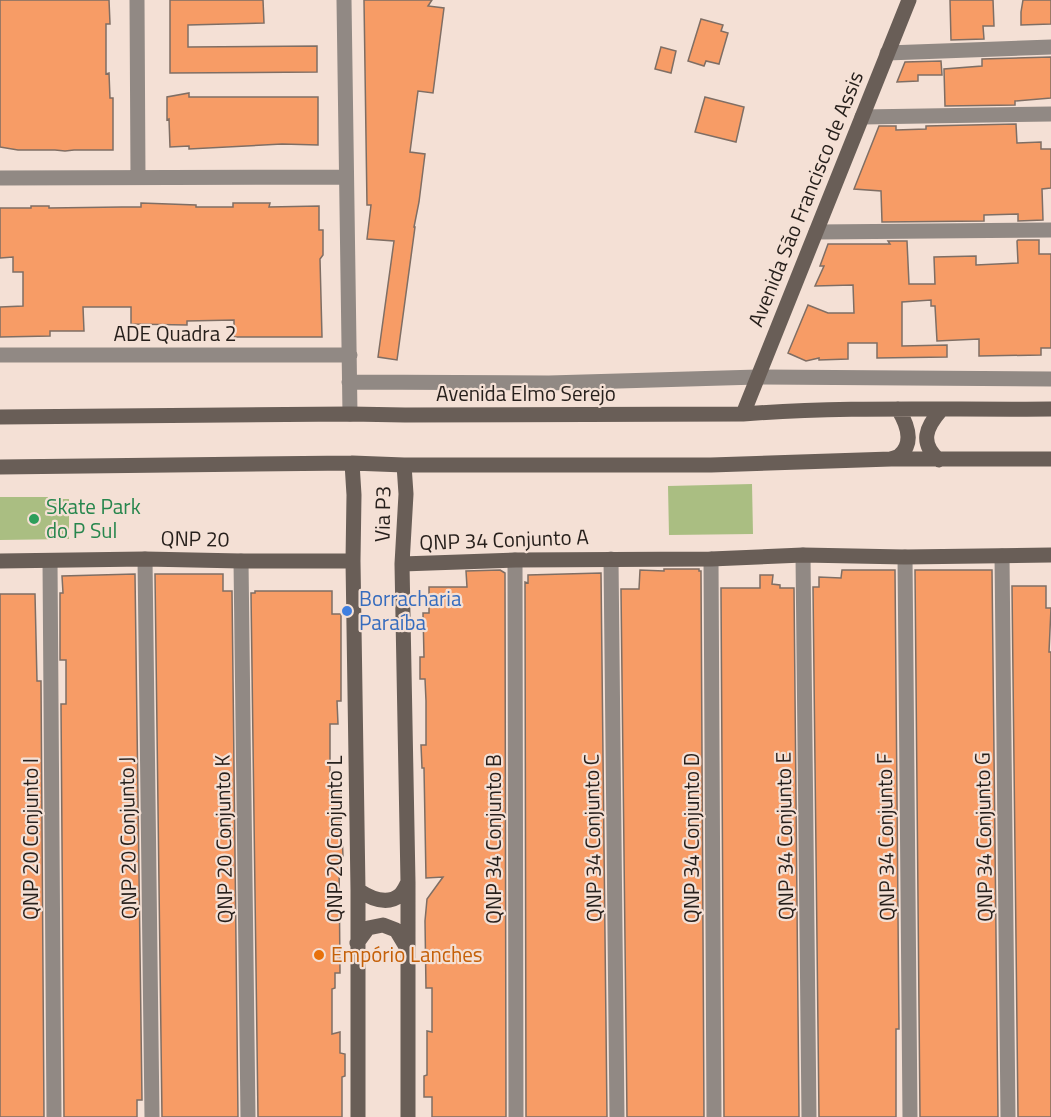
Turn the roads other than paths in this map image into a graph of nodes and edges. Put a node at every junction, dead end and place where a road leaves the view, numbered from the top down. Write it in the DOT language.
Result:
graph roads {
  1 [pos="137,0"];
  2 [pos="345,0"];
  3 [pos="909,0"];
  4 [pos="1051,47"];
  5 [pos="888,53"];
  6 [pos="1051,114"];
  7 [pos="862,117"];
  8 [pos="138,177"];
  9 [pos="346,177"];
  10 [pos="0,178"];
  11 [pos="1051,230"];
  12 [pos="816,232"];
  13 [pos="0,355"];
  14 [pos="350,355"];
  15 [pos="758,377"];
  16 [pos="1051,379"];
  17 [pos="349,382"];
  18 [pos="1051,409"];
  19 [pos="898,410"];
  20 [pos="941,410"];
  21 [pos="350,414"];
  22 [pos="743,414"];
  23 [pos="0,417"];
  24 [pos="891,459"];
  25 [pos="1051,459"];
  26 [pos="939,460"];
  27 [pos="352,463"];
  28 [pos="404,465"];
  29 [pos="0,467"];
  30 [pos="803,555"];
  31 [pos="1051,555"];
  32 [pos="905,556"];
  33 [pos="1002,556"];
  34 [pos="145,559"];
  35 [pos="611,559"];
  36 [pos="711,559"];
  37 [pos="515,560"];
  38 [pos="0,561"];
  39 [pos="50,561"];
  40 [pos="241,561"];
  41 [pos="353,561"];
  42 [pos="402,564"];
  43 [pos="408,882"];
  44 [pos="358,890"];
  45 [pos="357,943"];
  46 [pos="409,953"];
  47 [pos="54,1117"];
  48 [pos="152,1117"];
  49 [pos="249,1117"];
  50 [pos="358,1117"];
  51 [pos="408,1117"];
  52 [pos="516,1117"];
  53 [pos="617,1117"];
  54 [pos="714,1117"];
  55 [pos="809,1117"];
  56 [pos="910,1117"];
  57 [pos="1008,1117"];
  1 -- 8 [label="street"];
  2 -- 9 [label="street"];
  3 -- 5 [label="street, Avenida São Francisco de Assis"];
  4 -- 5 [label="street"];
  5 -- 7 [label="street, Avenida São Francisco de Assis"];
  6 -- 7 [label="street"];
  7 -- 12 [label="street, Avenida São Francisco de Assis"];
  8 -- 9 [label="street"];
  8 -- 10 [label="street"];
  9 -- 14 [label="street"];
  11 -- 12 [label="street"];
  12 -- 15 [label="street, Avenida São Francisco de Assis"];
  13 -- 14 [label="street, ADE Quadra 2"];
  14 -- 17 [label="street"];
  15 -- 16 [label="street"];
  15 -- 17 [label="street"];
  15 -- 22 [label="street, Avenida São Francisco de Assis"];
  17 -- 21 [label="street"];
  18 -- 20 [label="street, Avenida Elmo Serejo"];
  19 -- 20 [label="street, Avenida Elmo Serejo"];
  19 -- 22 [label="street, Avenida Elmo Serejo"];
  19 -- 24 [label="street"];
  20 -- 26 [label="street"];
  21 -- 22 [label="street, Avenida Elmo Serejo"];
  21 -- 23 [label="street, Avenida Elmo Serejo"];
  24 -- 26 [label="street"];
  24 -- 28 [label="street"];
  25 -- 26 [label="street"];
  27 -- 28 [label="street"];
  27 -- 29 [label="street"];
  27 -- 41 [label="street, Via P3"];
  28 -- 42 [label="street, Via P3"];
  30 -- 32 [label="street, QNP 34 Conjunto A"];
  30 -- 36 [label="street, QNP 34 Conjunto A"];
  30 -- 55 [label="street, QNP 34 Conjunto E"];
  31 -- 33 [label="street, QNP 34 Conjunto A"];
  32 -- 33 [label="street, QNP 34 Conjunto A"];
  32 -- 56 [label="street, QNP 34 Conjunto F"];
  33 -- 57 [label="street, QNP 34 Conjunto G"];
  34 -- 39 [label="street, QNP 20"];
  34 -- 40 [label="street, QNP 20"];
  34 -- 48 [label="street, QNP 20 Conjunto J"];
  35 -- 36 [label="street, QNP 34 Conjunto A"];
  35 -- 37 [label="street, QNP 34 Conjunto A"];
  35 -- 53 [label="street, QNP 34 Conjunto C"];
  36 -- 54 [label="street, QNP 34 Conjunto D"];
  37 -- 42 [label="street, QNP 34 Conjunto A"];
  37 -- 52 [label="street, QNP 34 Conjunto B"];
  38 -- 39 [label="street, QNP 20"];
  39 -- 47 [label="street, QNP 20 Conjunto I"];
  40 -- 41 [label="street, QNP 20"];
  40 -- 49 [label="street, QNP 20 Conjunto K"];
  41 -- 44 [label="street, QNP 20 Conjunto L"];
  42 -- 43 [label="street, QNP 34 Conjunto A"];
  43 -- 44 [label="street"];
  43 -- 46 [label="street, QNP 34 Conjunto A"];
  44 -- 45 [label="street, QNP 20 Conjunto L"];
  45 -- 46 [label="street"];
  45 -- 50 [label="street, QNP 20 Conjunto L"];
  46 -- 51 [label="street, QNP 34 Conjunto A"];
}
